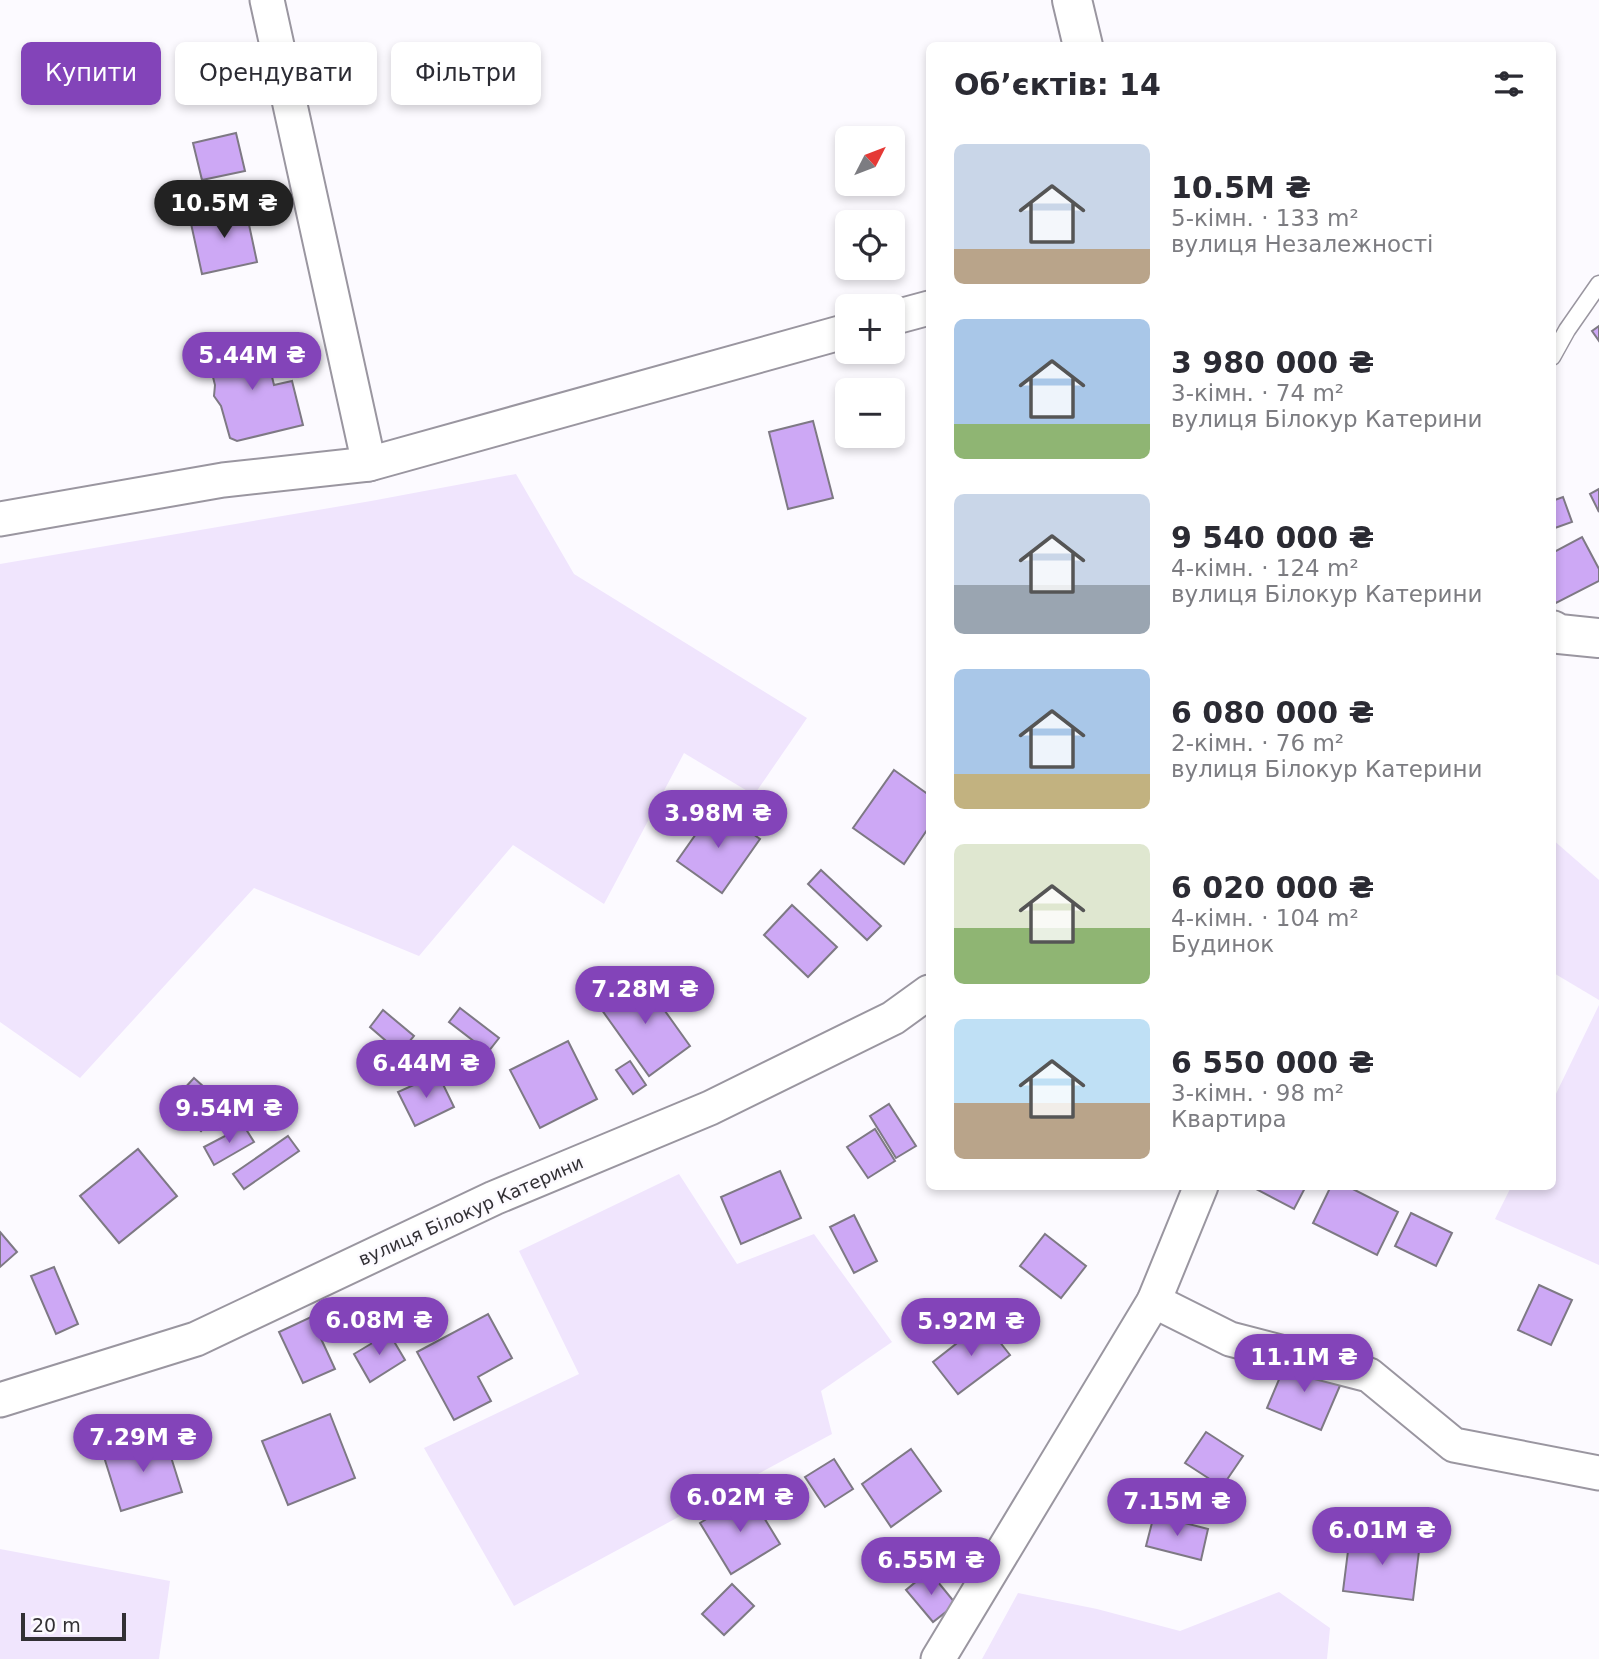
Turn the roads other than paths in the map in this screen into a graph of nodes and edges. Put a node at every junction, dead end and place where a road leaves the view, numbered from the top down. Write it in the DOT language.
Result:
graph roads {
  1 [pos="267,0"];
  2 [pos="1072,0"];
  3 [pos="1082,42"];
  4 [pos="1599,284"];
  5 [pos="926,309"];
  6 [pos="905,314"];
  7 [pos="835,334"];
  8 [pos="1556,350"];
  9 [pos="369,464"];
  10 [pos="0,519"];
  11 [pos="1556,632"];
  12 [pos="1599,638"];
  13 [pos="926,994"];
  14 [pos="1199,1190"];
  15 [pos="1154,1301"];
  16 [pos="0,1400"];
  17 [pos="1599,1473"];
  18 [pos="938,1659"];
  1 -- 9 [label="street"];
  2 -- 3 [label="street"];
  4 -- 8 [label="lane"];
  5 -- 6 [label="street"];
  7 -- 9 [label="street"];
  9 -- 10 [label="street"];
  11 -- 12 [label="street"];
  13 -- 16 [label="street, вулиця Білокур Катерини"];
  14 -- 15 [label="street"];
  15 -- 17 [label="street"];
  15 -- 18 [label="street"];
}
